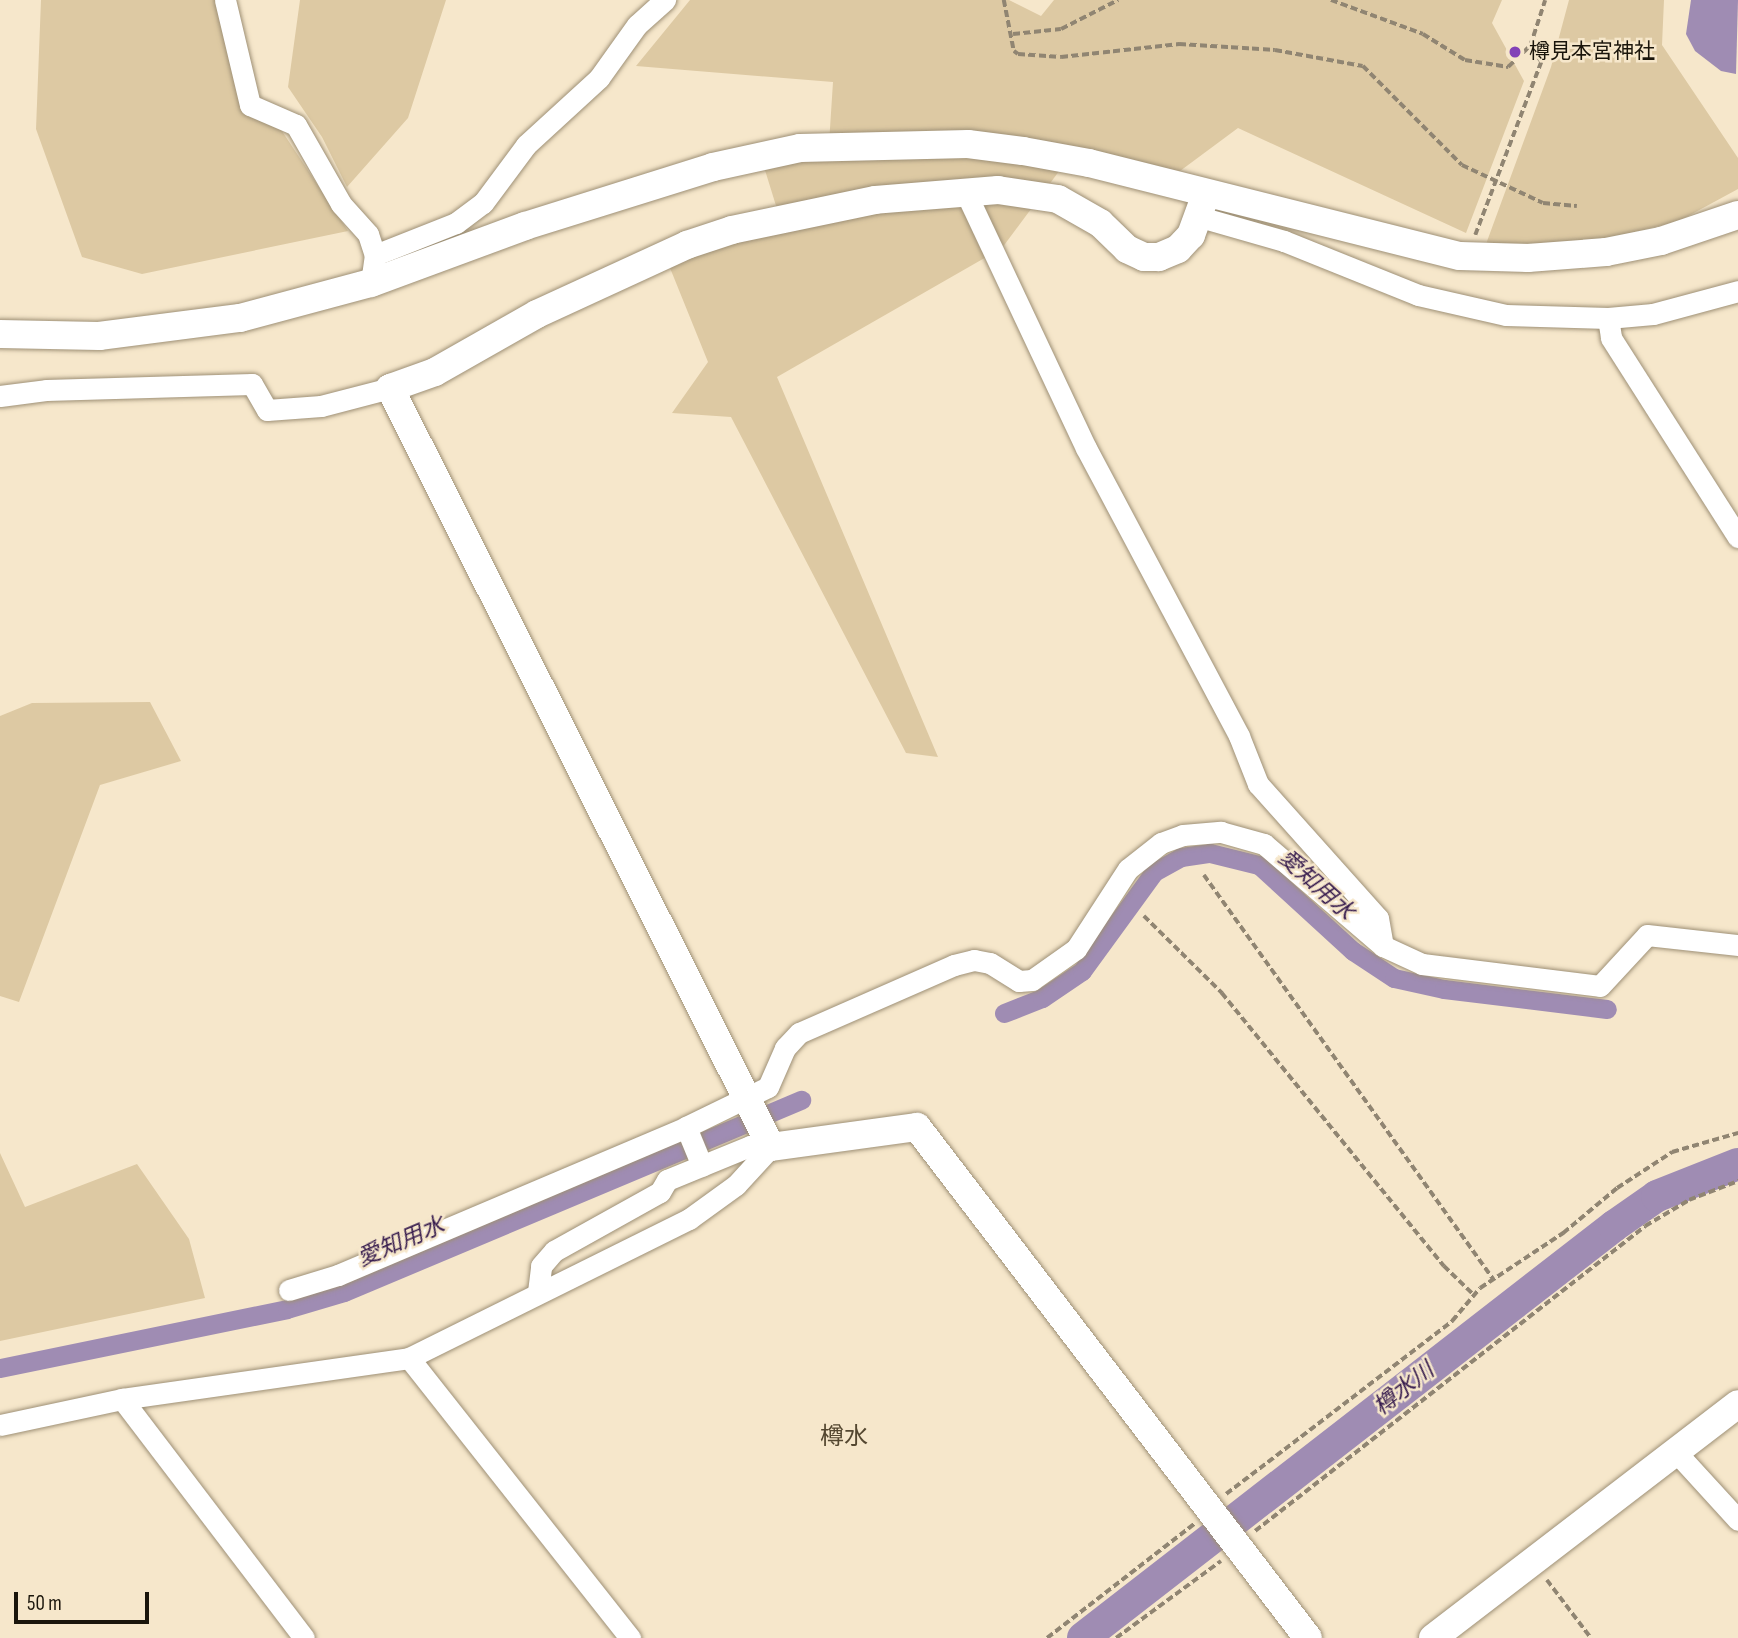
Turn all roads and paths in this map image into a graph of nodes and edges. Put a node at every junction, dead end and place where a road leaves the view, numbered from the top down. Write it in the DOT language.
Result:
graph roads {
  1 [pos="225,0"];
  2 [pos="639,0"];
  3 [pos="665,0"];
  4 [pos="1004,0"];
  5 [pos="1118,0"];
  6 [pos="1331,0"];
  7 [pos="1545,0"];
  8 [pos="637,25"];
  9 [pos="1013,34"];
  10 [pos="1530,46"];
  11 [pos="1495,181"];
  12 [pos="965,191"];
  13 [pos="1203,206"];
  14 [pos="1577,206"];
  15 [pos="1738,215"];
  16 [pos="1474,239"];
  17 [pos="374,255"];
  18 [pos="372,283"];
  19 [pos="1738,291"];
  20 [pos="1608,318"];
  21 [pos="0,334"];
  22 [pos="390,388"];
  23 [pos="0,396"];
  24 [pos="1738,537"];
  25 [pos="1204,874"];
  26 [pos="1144,916"];
  27 [pos="1738,945"];
  28 [pos="1383,946"];
  29 [pos="749,1097"];
  30 [pos="686,1127"];
  31 [pos="1738,1133"];
  32 [pos="769,1139"];
  33 [pos="702,1166"];
  34 [pos="1738,1181"];
  35 [pos="1493,1279"];
  36 [pos="289,1290"];
  37 [pos="538,1292"];
  38 [pos="1474,1295"];
  39 [pos="409,1358"];
  40 [pos="122,1399"];
  41 [pos="1738,1404"];
  42 [pos="0,1425"];
  43 [pos="1675,1451"];
  44 [pos="1211,1506"];
  45 [pos="1738,1520"];
  46 [pos="1238,1542"];
  47 [pos="1533,1561"];
  48 [pos="304,1638"];
  49 [pos="630,1638"];
  50 [pos="1047,1638"];
  51 [pos="1116,1638"];
  52 [pos="1308,1638"];
  53 [pos="1433,1638"];
  54 [pos="1591,1638"];
  1 -- 17 [label="street"];
  2 -- 8 [label="street"];
  3 -- 8 [label="street"];
  4 -- 9 [label="path"];
  5 -- 9 [label="path"];
  6 -- 10 [label="path"];
  7 -- 10 [label="path"];
  8 -- 17 [label="street"];
  9 -- 11 [label="path"];
  10 -- 11 [label="path"];
  11 -- 14 [label="path"];
  11 -- 16 [label="path"];
  12 -- 13 [label="street"];
  12 -- 22 [label="street"];
  12 -- 28 [label="street"];
  13 -- 15 [label="street"];
  13 -- 18 [label="street"];
  13 -- 20 [label="street"];
  17 -- 18 [label="street"];
  18 -- 21 [label="street"];
  19 -- 20 [label="street"];
  20 -- 24 [label="street"];
  22 -- 23 [label="street"];
  22 -- 29 [label="street"];
  25 -- 35 [label="path"];
  26 -- 38 [label="path"];
  27 -- 28 [label="street"];
  28 -- 29 [label="street"];
  29 -- 30 [label="street"];
  29 -- 32 [label="street"];
  30 -- 33 [label="street"];
  30 -- 36 [label="street"];
  31 -- 35 [label="path"];
  32 -- 33 [label="street"];
  32 -- 37 [label="street"];
  32 -- 44 [label="street"];
  33 -- 37 [label="street"];
  34 -- 46 [label="path"];
  35 -- 38 [label="path"];
  37 -- 39 [label="street"];
  38 -- 44 [label="path"];
  39 -- 40 [label="street"];
  39 -- 49 [label="street"];
  40 -- 42 [label="street"];
  40 -- 48 [label="street"];
  41 -- 43 [label="street"];
  43 -- 45 [label="street"];
  43 -- 47 [label="street"];
  44 -- 46 [label="street"];
  44 -- 50 [label="path"];
  46 -- 51 [label="path"];
  46 -- 52 [label="street"];
  47 -- 53 [label="street"];
  47 -- 54 [label="path"];
}
